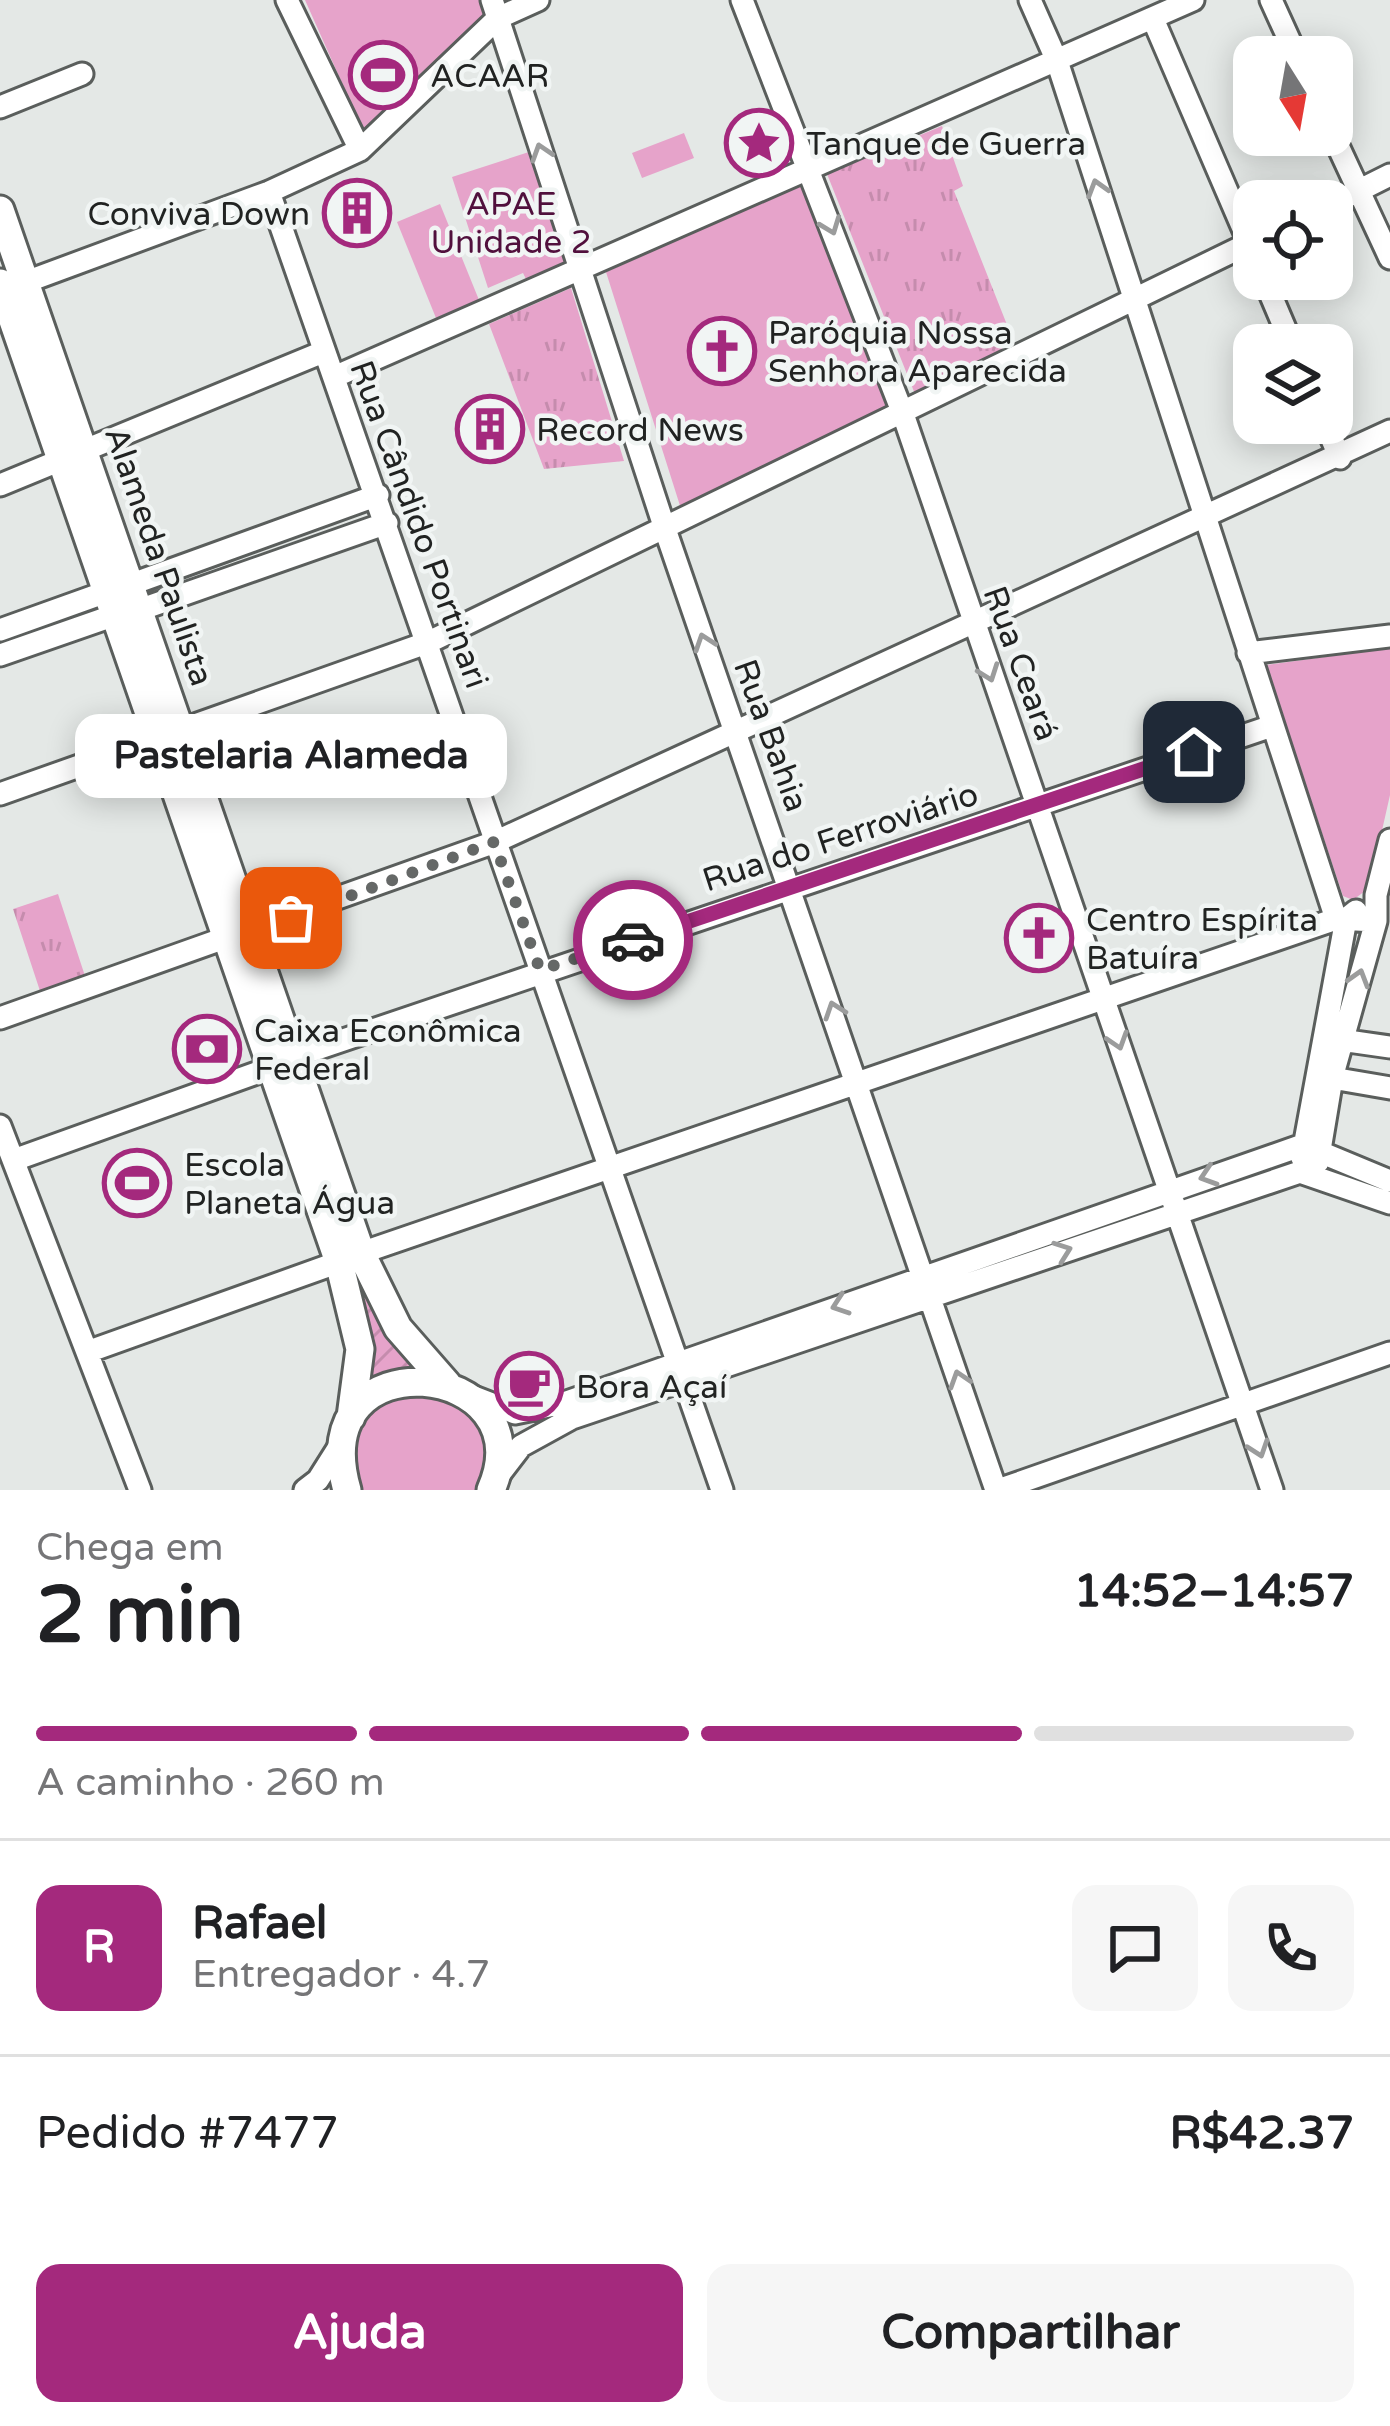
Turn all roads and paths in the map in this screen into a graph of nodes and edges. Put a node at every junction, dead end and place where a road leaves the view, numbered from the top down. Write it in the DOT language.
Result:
graph roads {
  1 [pos="287,0"];
  2 [pos="538,0"];
  3 [pos="742,0"];
  4 [pos="1030,0"];
  5 [pos="1192,0"];
  6 [pos="1271,0"];
  7 [pos="495,9"];
  8 [pos="1153,19"];
  9 [pos="1287,36"];
  10 [pos="1057,61"];
  11 [pos="82,74"];
  12 [pos="0,107"];
  13 [pos="360,150"];
  14 [pos="1342,156"];
  15 [pos="808,166"];
  16 [pos="1390,175"];
  17 [pos="269,191"];
  18 [pos="1358,191"];
  19 [pos="1353,194"];
  20 [pos="1233,203"];
  21 [pos="0,210"];
  22 [pos="1233,255"];
  23 [pos="1390,258"];
  24 [pos="578,271"];
  25 [pos="7,287"];
  26 [pos="1132,299"];
  27 [pos="323,352"];
  28 [pos="334,376"];
  29 [pos="903,414"];
  30 [pos="1390,431"];
  31 [pos="1334,444"];
  32 [pos="72,452"];
  33 [pos="1340,458"];
  34 [pos="0,485"];
  35 [pos="378,495"];
  36 [pos="1203,520"];
  37 [pos="387,523"];
  38 [pos="665,530"];
  39 [pos="125,600"];
  40 [pos="973,627"];
  41 [pos="0,630"];
  42 [pos="1390,636"];
  43 [pos="429,642"];
  44 [pos="1248,653"];
  45 [pos="0,655"];
  46 [pos="1271,726"];
  47 [pos="170,735"];
  48 [pos="737,736"];
  49 [pos="0,794"];
  50 [pos="1038,806"];
  51 [pos="1390,840"];
  52 [pos="494,842"];
  53 [pos="791,887"];
  54 [pos="1376,895"];
  55 [pos="1341,919"];
  56 [pos="1376,921"];
  57 [pos="240,936"];
  58 [pos="540,970"];
  59 [pos="1103,996"];
  60 [pos="0,1018"];
  61 [pos="1341,1040"];
  62 [pos="1390,1048"];
  63 [pos="283,1062"];
  64 [pos="1331,1078"];
  65 [pos="858,1080"];
  66 [pos="1390,1088"];
  67 [pos="0,1126"];
  68 [pos="1311,1147"];
  69 [pos="14,1160"];
  70 [pos="610,1169"];
  71 [pos="1308,1173"];
  72 [pos="1390,1181"];
  73 [pos="1171,1201"];
  74 [pos="1390,1203"];
  75 [pos="350,1258"];
  76 [pos="928,1287"];
  77 [pos="90,1352"];
  78 [pos="1390,1353"];
  79 [pos="679,1372"];
  80 [pos="457,1389"];
  81 [pos="1243,1404"];
  82 [pos="346,1430"];
  83 [pos="493,1485"];
  84 [pos="140,1490"];
  85 [pos="305,1490"];
  86 [pos="347,1490"];
  87 [pos="722,1490"];
  88 [pos="997,1490"];
  89 [pos="1272,1490"];
  1 -- 13 [label="street"];
  2 -- 7 [label="street"];
  3 -- 15 [label="street, Rua Ceará"];
  4 -- 10 [label="street"];
  5 -- 8 [label="street"];
  6 -- 9 [label="street"];
  7 -- 13 [label="street"];
  24 -- 7 [label="street, Rua Bahia, one-way"];
  8 -- 10 [label="street"];
  8 -- 20 [label="street"];
  10 -- 15 [label="street"];
  26 -- 10 [label="street, one-way"];
  11 -- 12 [label="street"];
  13 -- 17 [label="street"];
  14 -- 18 [label="street"];
  15 -- 24 [label="street"];
  15 -- 29 [label="street, Rua Ceará, one-way"];
  16 -- 18 [label="street"];
  17 -- 25 [label="street"];
  17 -- 27 [label="street, Rua Cândido Portinari"];
  18 -- 19 [label="street"];
  18 -- 23 [label="street"];
  21 -- 25 [label="main road, Alameda Paulista"];
  22 -- 26 [label="street"];
  24 -- 28 [label="street"];
  24 -- 38 [label="street, Rua Bahia"];
  25 -- 32 [label="main road, Alameda Paulista"];
  26 -- 29 [label="street"];
  26 -- 36 [label="street"];
  27 -- 28 [label="street, Rua Cândido Portinari"];
  27 -- 32 [label="street"];
  28 -- 35 [label="street, Rua Cândido Portinari"];
  29 -- 38 [label="street"];
  29 -- 40 [label="street, Rua Ceará"];
  30 -- 33 [label="street"];
  31 -- 33 [label="street"];
  32 -- 34 [label="street"];
  32 -- 39 [label="main road, Alameda Paulista"];
  33 -- 36 [label="street"];
  35 -- 37 [label="street, Rua Cândido Portinari"];
  35 -- 39 [label="street"];
  36 -- 40 [label="street"];
  36 -- 44 [label="street"];
  37 -- 39 [label="street"];
  37 -- 43 [label="street, Rua Cândido Portinari"];
  38 -- 43 [label="street"];
  48 -- 38 [label="street, Rua Bahia, one-way"];
  39 -- 41 [label="street"];
  39 -- 45 [label="street"];
  39 -- 47 [label="main road, Alameda Paulista"];
  40 -- 48 [label="street"];
  40 -- 50 [label="street, Rua Ceará, one-way"];
  42 -- 44 [label="street"];
  43 -- 47 [label="street"];
  43 -- 52 [label="street, Rua Cândido Portinari"];
  44 -- 46 [label="street"];
  46 -- 50 [label="street, Rua do Ferroviário"];
  46 -- 55 [label="street"];
  47 -- 49 [label="street"];
  47 -- 57 [label="main road, Alameda Paulista"];
  48 -- 52 [label="street"];
  48 -- 53 [label="street, Rua Bahia"];
  50 -- 53 [label="street, Rua do Ferroviário"];
  50 -- 59 [label="street, Rua Ceará"];
  51 -- 54 [label="street"];
  52 -- 57 [label="street"];
  52 -- 58 [label="street, Rua Cândido Portinari"];
  53 -- 58 [label="street, Rua do Ferroviário"];
  65 -- 53 [label="street, Rua Bahia, one-way"];
  54 -- 55 [label="street"];
  54 -- 56 [label="street"];
  55 -- 56 [label="street"];
  55 -- 59 [label="street"];
  55 -- 68 [label="street"];
  61 -- 56 [label="street, one-way"];
  57 -- 60 [label="street"];
  57 -- 63 [label="main road, Alameda Paulista"];
  58 -- 63 [label="street, Rua do Ferroviário"];
  58 -- 70 [label="street, Rua Cândido Portinari"];
  59 -- 65 [label="street"];
  59 -- 73 [label="street, Rua Ceará, one-way"];
  61 -- 62 [label="street"];
  61 -- 64 [label="street"];
  63 -- 69 [label="street, Rua do Ferroviário"];
  63 -- 75 [label="main road, Alameda Paulista"];
  64 -- 66 [label="street"];
  64 -- 68 [label="street"];
  65 -- 70 [label="street"];
  65 -- 76 [label="street, Rua Bahia"];
  67 -- 69 [label="street"];
  68 -- 71 [label="street"];
  68 -- 72 [label="street"];
  68 -- 73 [label="street, one-way"];
  69 -- 77 [label="street"];
  70 -- 75 [label="street"];
  70 -- 79 [label="street, Rua Cândido Portinari"];
  71 -- 73 [label="street"];
  71 -- 74 [label="street"];
  73 -- 76 [label="street"];
  73 -- 81 [label="street, Rua Ceará"];
  75 -- 77 [label="street"];
  75 -- 80 [label="main road, Alameda Paulista"];
  75 -- 82 [label="main road, Alameda Paulista"];
  76 -- 79 [label="street"];
  88 -- 76 [label="street, Rua Bahia, one-way"];
  77 -- 84 [label="street"];
  78 -- 81 [label="street"];
  79 -- 80 [label="street"];
  79 -- 83 [label="street"];
  79 -- 87 [label="street, Rua Cândido Portinari"];
  80 -- 82 [label="main road"];
  80 -- 83 [label="main road, Alameda Paulista"];
  81 -- 88 [label="street"];
  81 -- 89 [label="street, Rua Ceará, one-way"];
  82 -- 85 [label="street"];
  82 -- 86 [label="main road, Alameda Paulista"];
}
